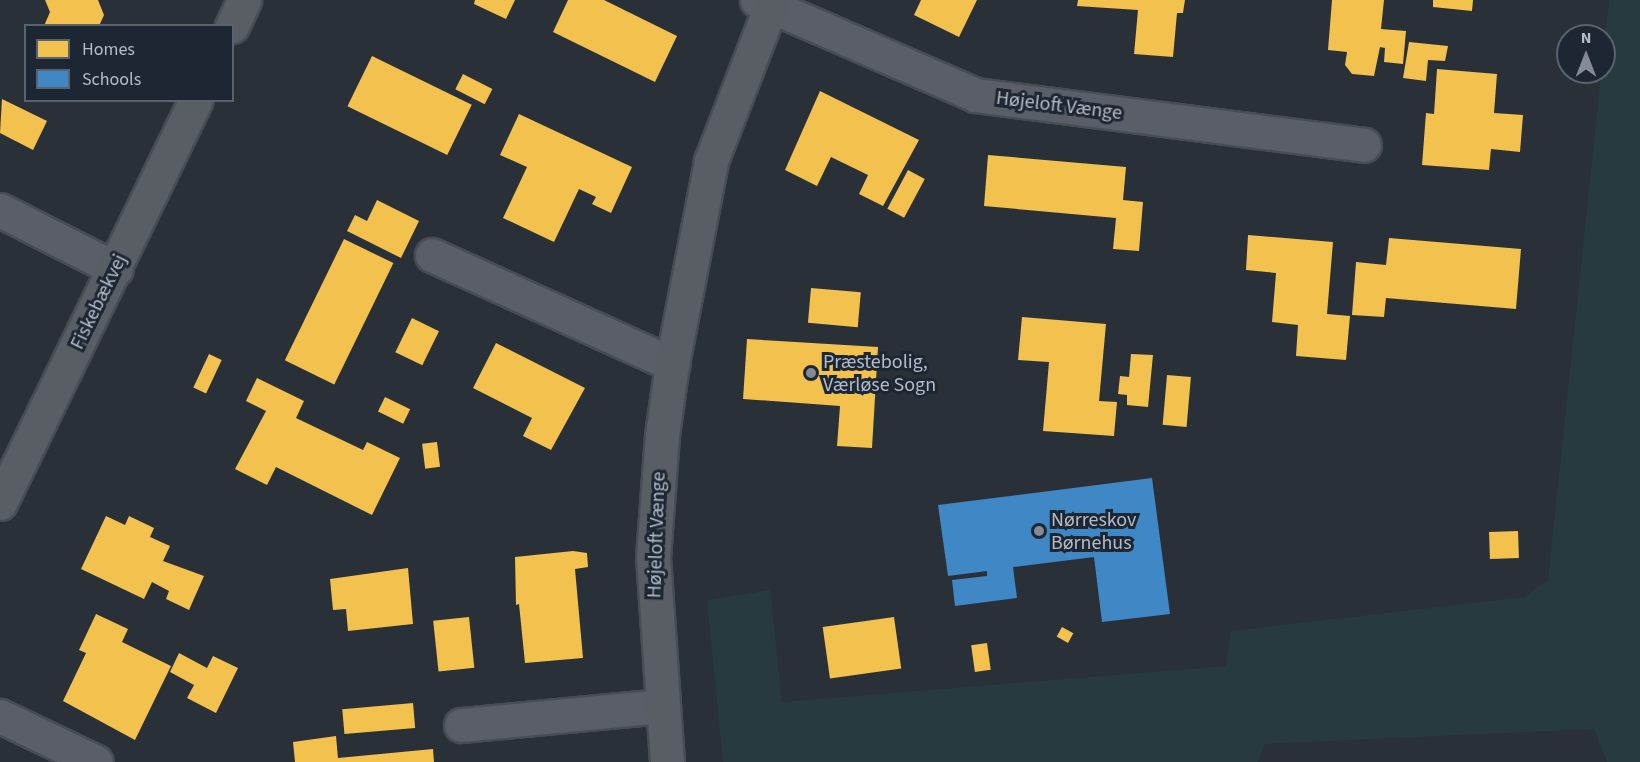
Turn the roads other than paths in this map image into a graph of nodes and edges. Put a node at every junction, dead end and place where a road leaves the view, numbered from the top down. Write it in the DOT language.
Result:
graph roads {
  1 [pos="244,0"];
  2 [pos="767,2"];
  3 [pos="233,24"];
  4 [pos="195,102"];
  5 [pos="1364,145"];
  6 [pos="0,210"];
  7 [pos="432,255"];
  8 [pos="116,269"];
  9 [pos="672,364"];
  10 [pos="0,503"];
  11 [pos="661,706"];
  12 [pos="0,716"];
  13 [pos="461,725"];
  14 [pos="96,762"];
  15 [pos="667,762"];
  1 -- 3 [label="street"];
  2 -- 5 [label="street, Højeloft Vænge"];
  2 -- 9 [label="street, Højeloft Vænge"];
  4 -- 8 [label="street, Fiskebækvej"];
  6 -- 8 [label="street"];
  7 -- 9 [label="street"];
  8 -- 10 [label="street, Fiskebækvej"];
  9 -- 11 [label="street, Højeloft Vænge"];
  11 -- 13 [label="street"];
  11 -- 15 [label="street, Højeloft Vænge"];
  12 -- 14 [label="street"];
}
